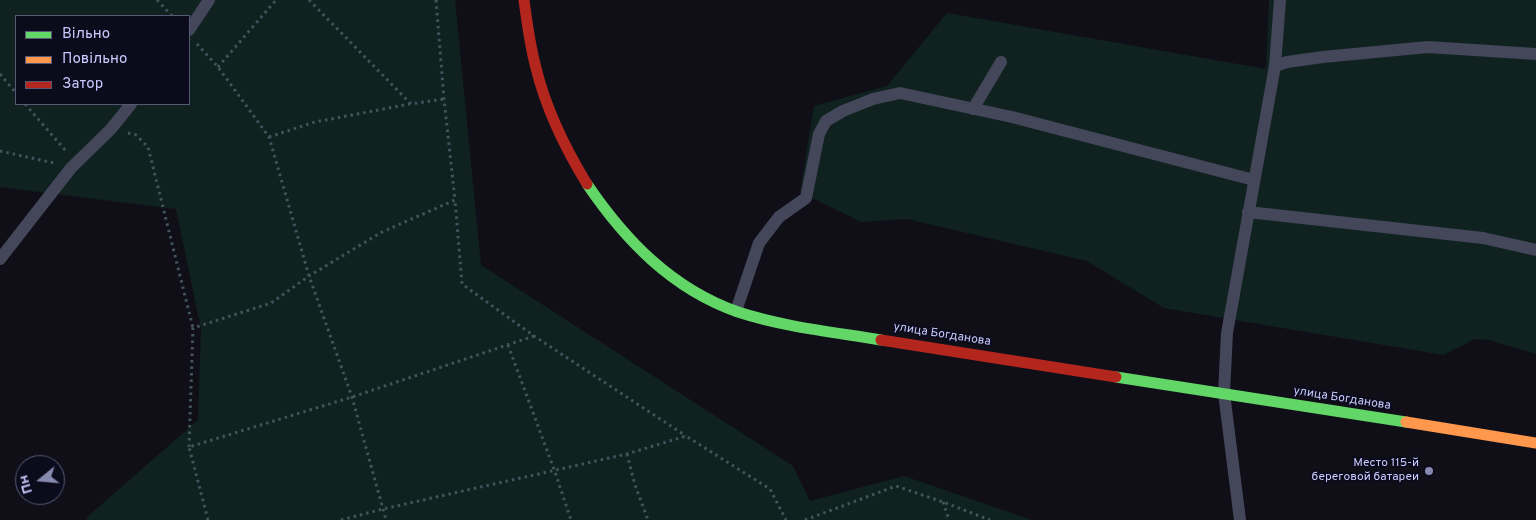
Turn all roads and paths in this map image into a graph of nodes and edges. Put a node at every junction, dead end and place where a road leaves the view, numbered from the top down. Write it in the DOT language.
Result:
graph roads {
  1 [pos="157,0"];
  2 [pos="209,0"];
  3 [pos="276,0"];
  4 [pos="309,0"];
  5 [pos="436,0"];
  6 [pos="524,0"];
  7 [pos="1280,0"];
  8 [pos="171,15"];
  9 [pos="192,35"];
  10 [pos="1536,54"];
  11 [pos="1001,62"];
  12 [pos="1274,66"];
  13 [pos="218,67"];
  14 [pos="0,74"];
  15 [pos="15,92"];
  16 [pos="444,99"];
  17 [pos="411,104"];
  18 [pos="26,105"];
  19 [pos="130,105"];
  20 [pos="973,109"];
  21 [pos="112,129"];
  22 [pos="269,137"];
  23 [pos="0,151"];
  24 [pos="74,165"];
  25 [pos="1254,180"];
  26 [pos="455,200"];
  27 [pos="1248,212"];
  28 [pos="1536,250"];
  29 [pos="0,259"];
  30 [pos="309,276"];
  31 [pos="736,311"];
  32 [pos="193,328"];
  33 [pos="534,336"];
  34 [pos="508,345"];
  35 [pos="1224,394"];
  36 [pos="352,398"];
  37 [pos="686,436"];
  38 [pos="1536,443"];
  39 [pos="189,447"];
  40 [pos="627,454"];
  41 [pos="556,472"];
  42 [pos="943,502"];
  43 [pos="383,509"];
  44 [pos="208,520"];
  45 [pos="341,520"];
  46 [pos="386,520"];
  47 [pos="571,520"];
  48 [pos="648,520"];
  49 [pos="786,520"];
  50 [pos="805,520"];
  51 [pos="950,520"];
  52 [pos="990,520"];
  53 [pos="1240,520"];
  1 -- 8 [label="path"];
  2 -- 9 [label="lane"];
  3 -- 13 [label="path"];
  4 -- 17 [label="path"];
  5 -- 16 [label="path"];
  6 -- 31 [label="main road, улица Богданова"];
  7 -- 12 [label="lane"];
  9 -- 13 [label="path"];
  10 -- 12 [label="lane"];
  11 -- 20 [label="lane"];
  12 -- 25 [label="lane"];
  13 -- 22 [label="path"];
  14 -- 15 [label="path"];
  16 -- 17 [label="path"];
  16 -- 26 [label="path"];
  17 -- 22 [label="path"];
  18 -- 24 [label="path"];
  19 -- 21 [label="lane"];
  20 -- 25 [label="lane"];
  20 -- 31 [label="lane"];
  21 -- 24 [label="lane"];
  21 -- 32 [label="path"];
  22 -- 30 [label="path"];
  23 -- 24 [label="path"];
  24 -- 29 [label="lane"];
  25 -- 27 [label="lane"];
  26 -- 30 [label="path"];
  26 -- 33 [label="path"];
  27 -- 28 [label="lane"];
  27 -- 35 [label="lane"];
  30 -- 32 [label="path"];
  30 -- 36 [label="path"];
  31 -- 35 [label="main road, улица Богданова"];
  32 -- 39 [label="path"];
  33 -- 34 [label="path"];
  33 -- 37 [label="path"];
  34 -- 36 [label="path"];
  34 -- 41 [label="path"];
  35 -- 38 [label="main road, улица Богданова"];
  35 -- 53 [label="lane"];
  36 -- 39 [label="path"];
  36 -- 43 [label="path"];
  37 -- 40 [label="path"];
  37 -- 49 [label="path"];
  39 -- 44 [label="path"];
  40 -- 41 [label="path"];
  40 -- 48 [label="path"];
  41 -- 43 [label="path"];
  41 -- 47 [label="path"];
  42 -- 50 [label="path"];
  42 -- 51 [label="path"];
  42 -- 52 [label="path"];
  43 -- 45 [label="path"];
  43 -- 46 [label="path"];
}
